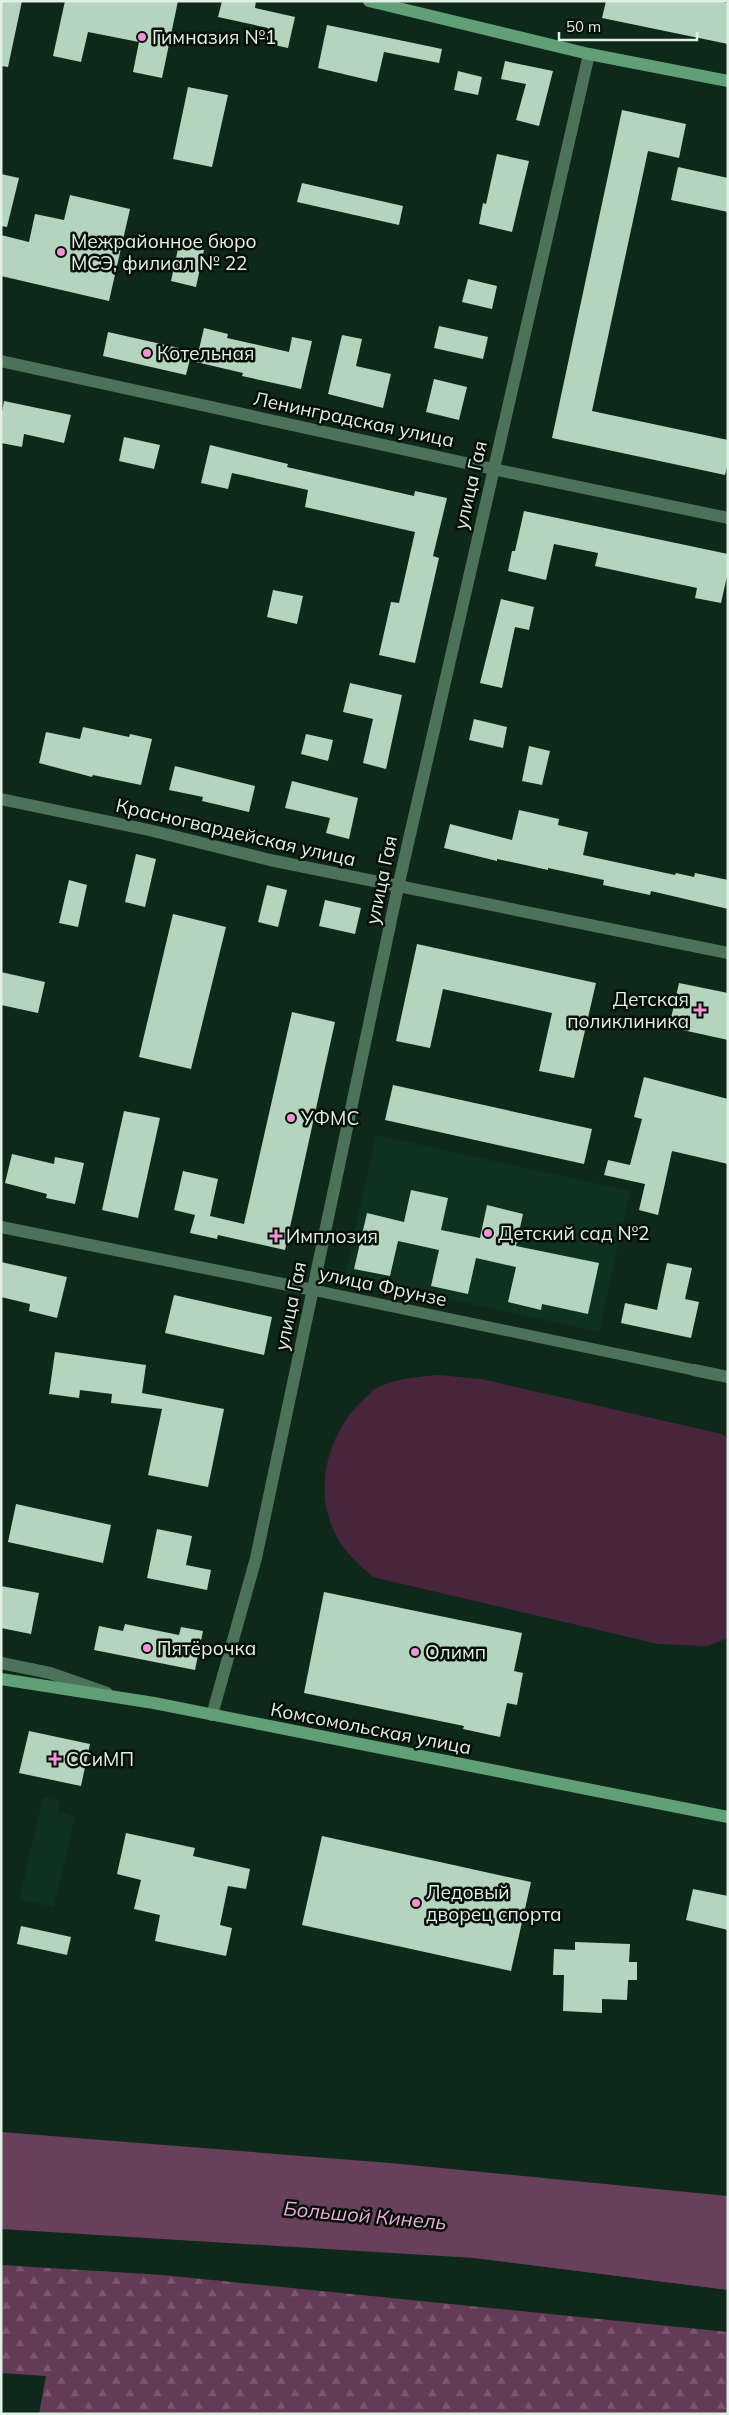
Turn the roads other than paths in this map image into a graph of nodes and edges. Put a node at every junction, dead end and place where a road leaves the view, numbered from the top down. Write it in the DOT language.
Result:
graph roads {
  1 [pos="369,1"];
  2 [pos="589,54"];
  3 [pos="728,81"];
  4 [pos="1,361"];
  5 [pos="493,469"];
  6 [pos="728,518"];
  7 [pos="1,799"];
  8 [pos="398,887"];
  9 [pos="728,953"];
  10 [pos="1,1227"];
  11 [pos="313,1290"];
  12 [pos="694,1370"];
  13 [pos="728,1377"];
  14 [pos="1,1664"];
  15 [pos="3,1677"];
  16 [pos="109,1694"];
  17 [pos="212,1715"];
  18 [pos="728,1818"];
  1 -- 2 [label="main road"];
  2 -- 3 [label="main road"];
  2 -- 5 [label="street, улица Гая"];
  4 -- 5 [label="street, Ленинградская улица"];
  5 -- 6 [label="street, Ленинградская улица"];
  5 -- 8 [label="street, улица Гая"];
  7 -- 8 [label="street, Красногвардейская улица"];
  8 -- 9 [label="street, Красногвардейская улица"];
  8 -- 11 [label="street, улица Гая"];
  10 -- 11 [label="street, улица Фрунзе"];
  11 -- 12 [label="street, улица Фрунзе"];
  11 -- 17 [label="street, улица Гая"];
  12 -- 13 [label="street, улица Фрунзе"];
  14 -- 16 [label="street"];
  15 -- 16 [label="main road, Комсомольская улица"];
  16 -- 17 [label="main road, Комсомольская улица"];
  17 -- 18 [label="main road, Комсомольская улица"];
}
